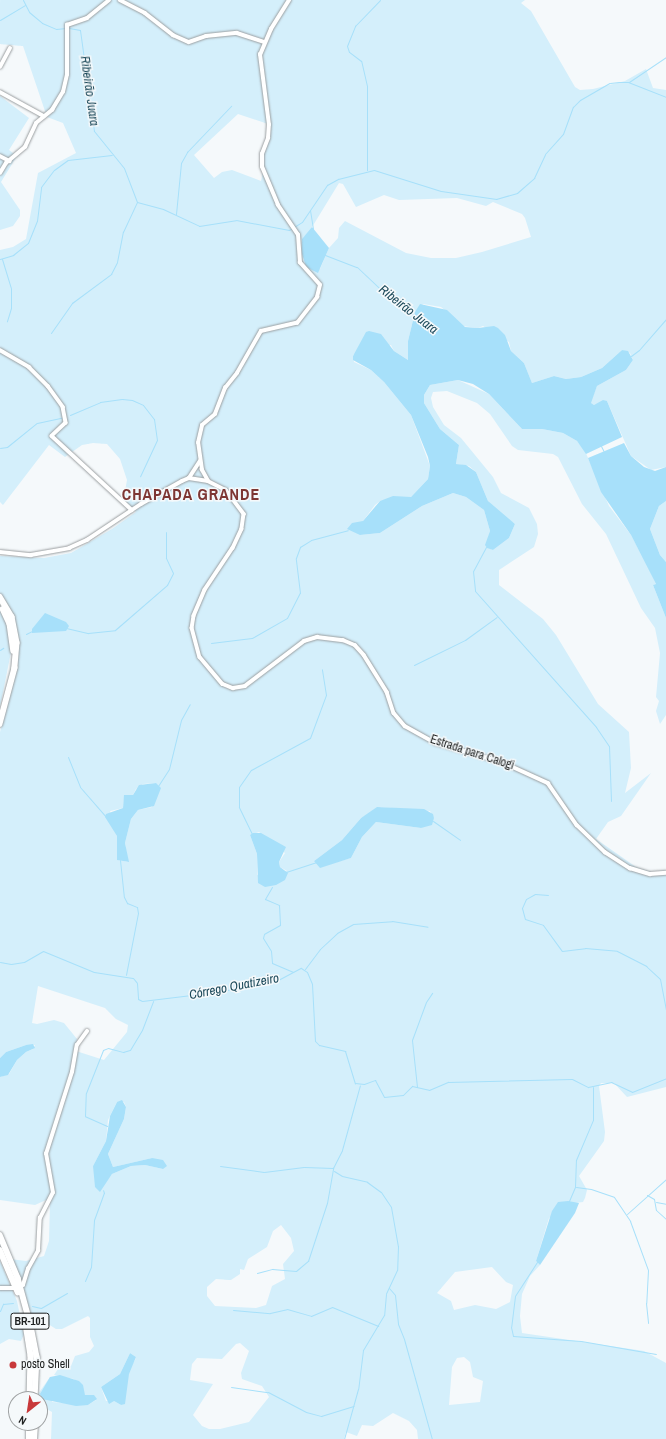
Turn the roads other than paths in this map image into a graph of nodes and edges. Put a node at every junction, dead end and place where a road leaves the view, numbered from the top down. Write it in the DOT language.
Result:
graph roads {
  1 [pos="108,0"];
  2 [pos="120,0"];
  3 [pos="288,0"];
  4 [pos="264,42"];
  5 [pos="10,48"];
  6 [pos="0,66"];
  7 [pos="0,92"];
  8 [pos="44,116"];
  9 [pos="0,156"];
  10 [pos="10,161"];
  11 [pos="0,173"];
  12 [pos="0,350"];
  13 [pos="200,461"];
  14 [pos="189,478"];
  15 [pos="208,481"];
  16 [pos="132,510"];
  17 [pos="0,552"];
  18 [pos="0,597"];
  19 [pos="0,603"];
  20 [pos="0,713"];
  21 [pos="0,724"];
  22 [pos="666,873"];
  23 [pos="87,1031"];
  24 [pos="0,1235"];
  25 [pos="0,1250"];
  26 [pos="18,1287"];
  27 [pos="0,1288"];
  28 [pos="30,1391"];
  29 [pos="35,1391"];
  1 -- 8 [label="street"];
  2 -- 4 [label="street"];
  3 -- 4 [label="street"];
  4 -- 13 [label="street"];
  5 -- 6 [label="street"];
  7 -- 8 [label="street"];
  8 -- 10 [label="street"];
  9 -- 10 [label="street"];
  10 -- 11 [label="street"];
  12 -- 16 [label="street"];
  13 -- 14 [label="street"];
  13 -- 15 [label="street"];
  14 -- 15 [label="street, Estrada para Calogi"];
  14 -- 16 [label="street"];
  15 -- 22 [label="street, Estrada para Calogi"];
  16 -- 17 [label="street"];
  18 -- 21 [label="highway"];
  19 -- 20 [label="highway"];
  23 -- 26 [label="street"];
  24 -- 26 [label="highway, BR-101"];
  25 -- 26 [label="highway, BR-101"];
  26 -- 27 [label="street"];
  26 -- 28 [label="highway, BR-101"];
  26 -- 29 [label="highway, BR-101"];
}
